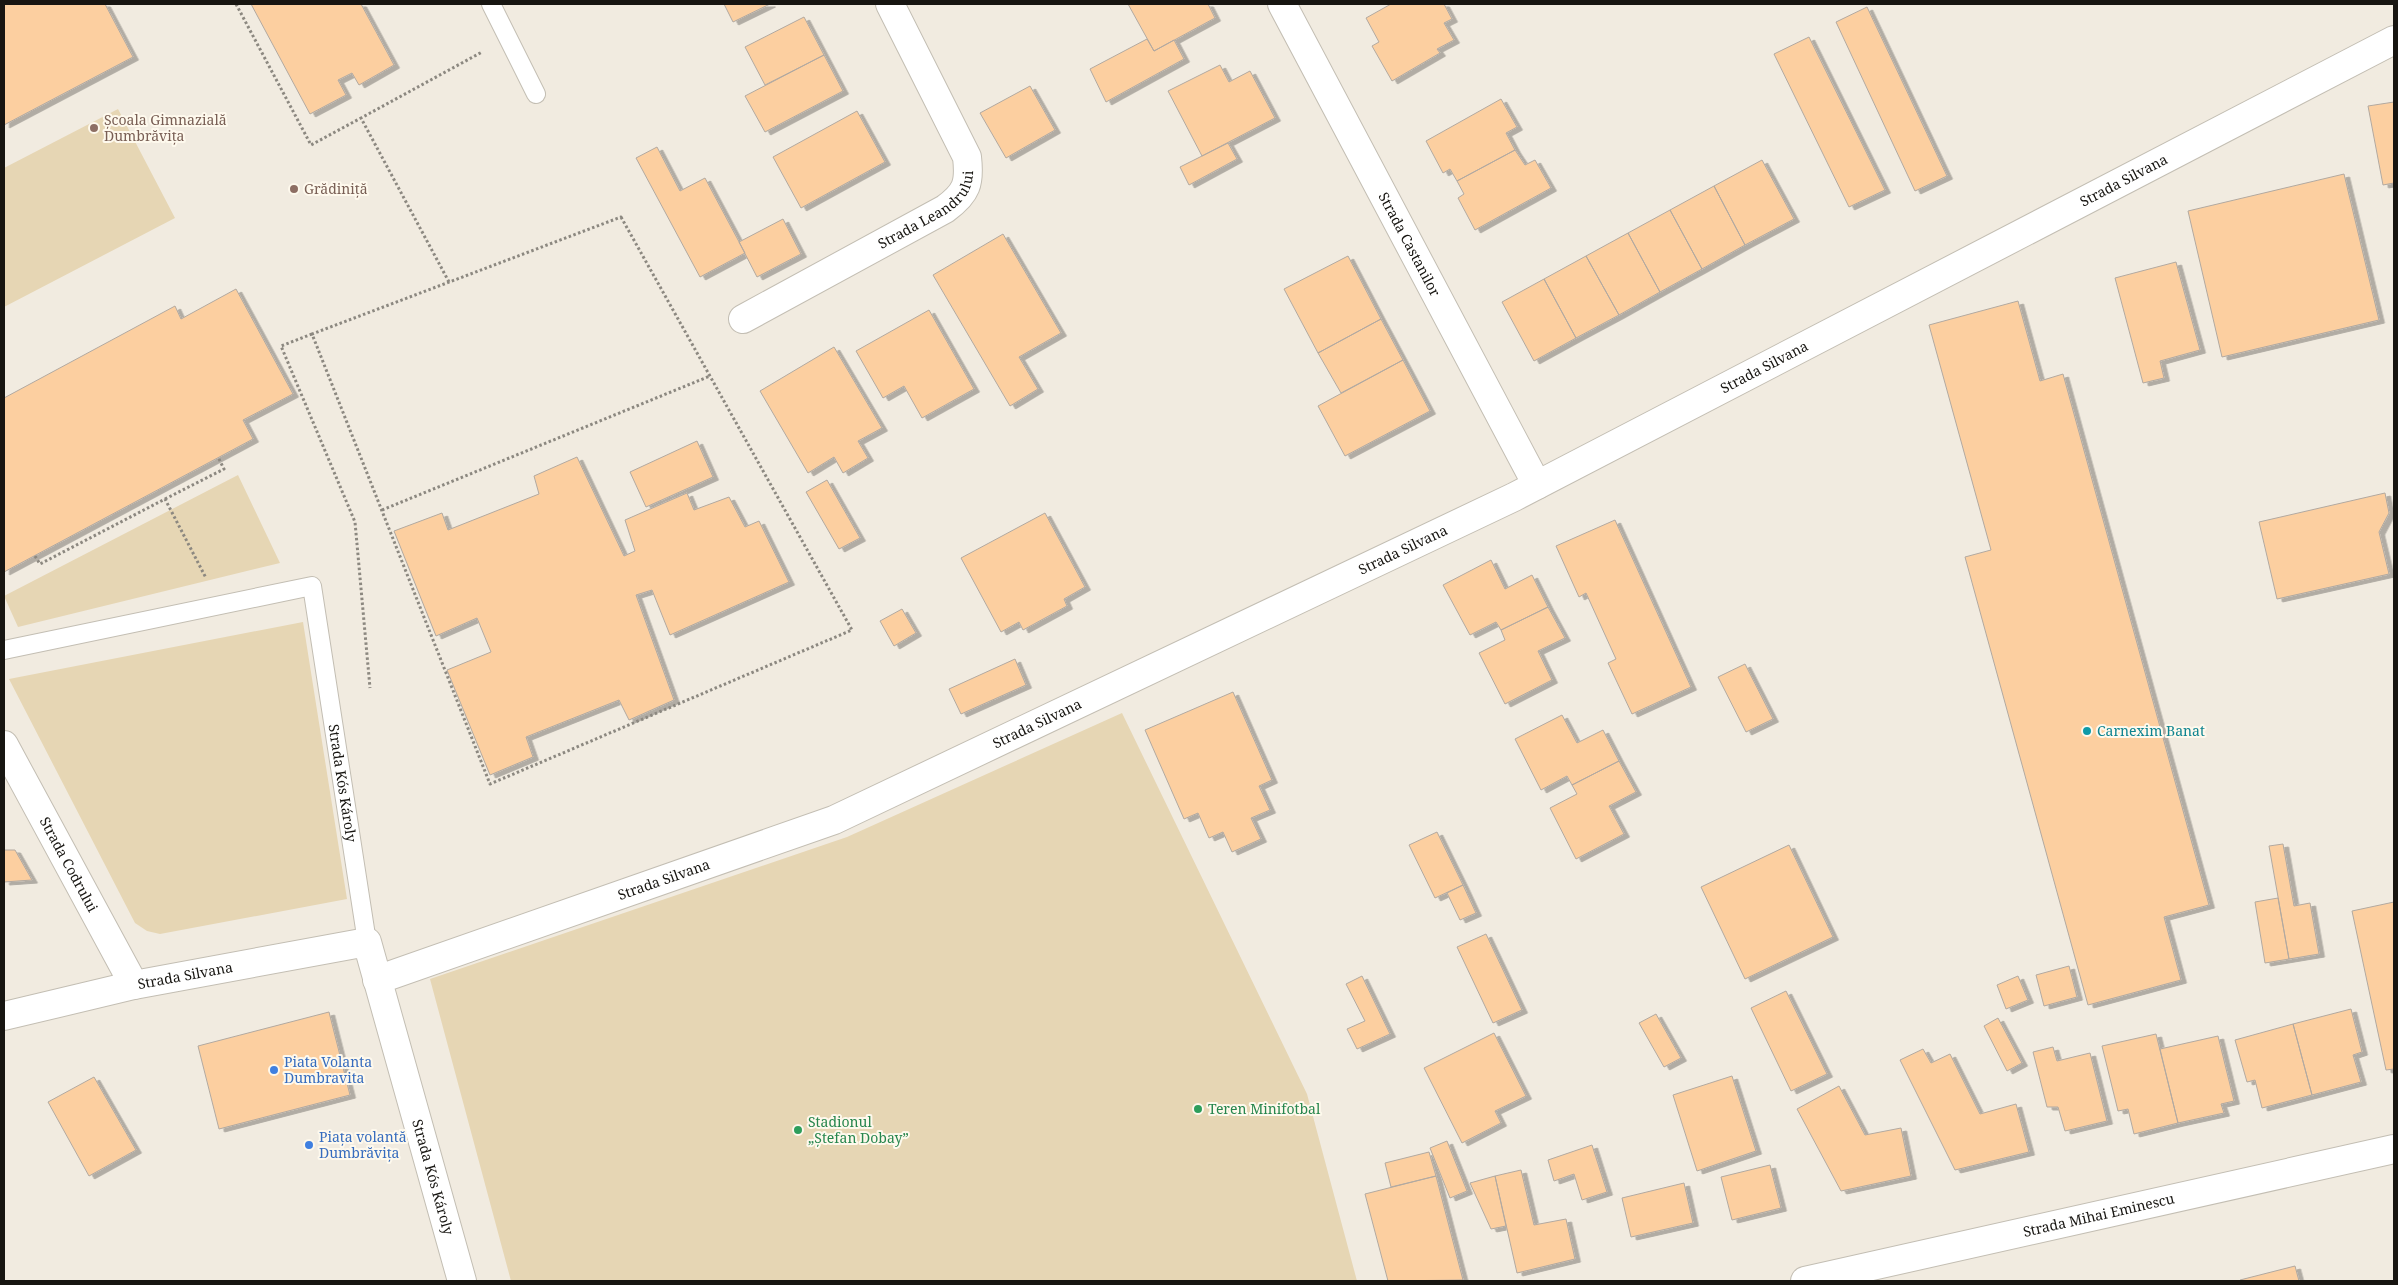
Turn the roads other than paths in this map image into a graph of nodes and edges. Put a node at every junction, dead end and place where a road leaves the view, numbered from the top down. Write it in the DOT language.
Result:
graph roads {
  1 [pos="491,4"];
  2 [pos="890,4"];
  3 [pos="1282,4"];
  4 [pos="2394,40"];
  5 [pos="536,94"];
  6 [pos="743,319"];
  7 [pos="1537,485"];
  8 [pos="4,650"];
  9 [pos="4,745"];
  10 [pos="367,942"];
  11 [pos="377,980"];
  12 [pos="134,985"];
  13 [pos="4,1016"];
  14 [pos="2394,1148"];
  15 [pos="462,1281"];
  16 [pos="1804,1281"];
  1 -- 5 [label="lane"];
  2 -- 6 [label="street, Strada Leandrului"];
  3 -- 7 [label="street, Strada Castanilor"];
  4 -- 7 [label="street, Strada Silvana"];
  7 -- 11 [label="street, Strada Silvana"];
  8 -- 10 [label="lane, Strada Kós Károly"];
  9 -- 12 [label="street, Strada Codrului"];
  10 -- 11 [label="street, Strada Kós Károly"];
  10 -- 12 [label="street, Strada Silvana"];
  11 -- 15 [label="street, Strada Kós Károly"];
  12 -- 13 [label="street, Strada Silvana"];
  14 -- 16 [label="street, Strada Mihai Eminescu"];
}
